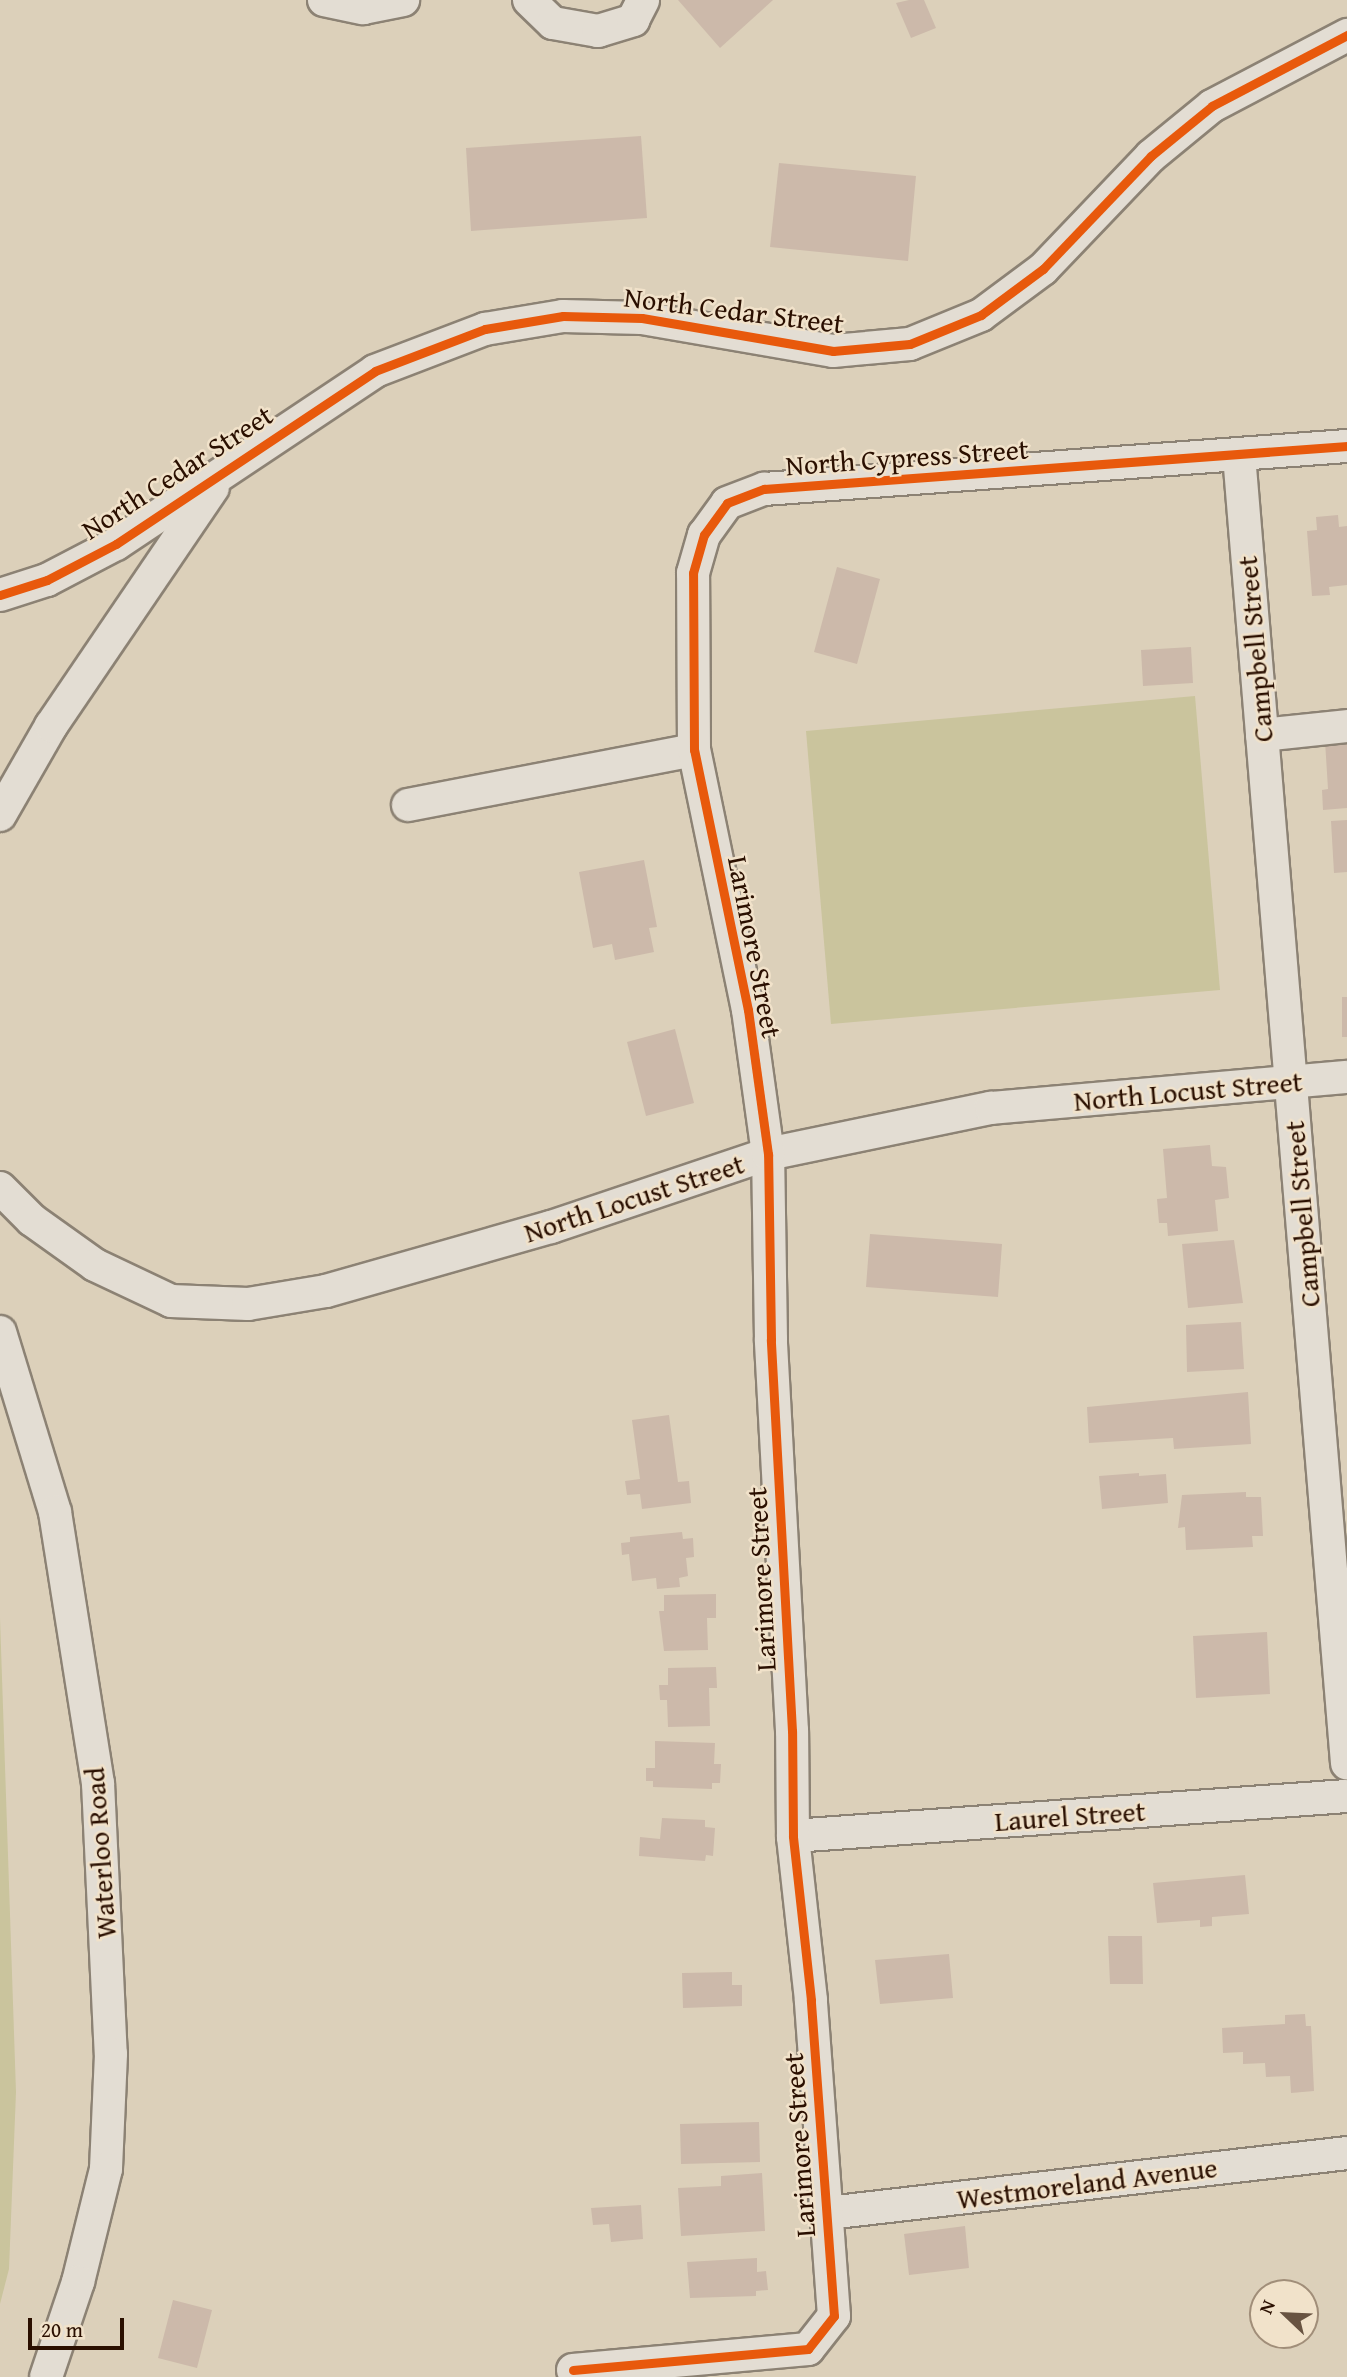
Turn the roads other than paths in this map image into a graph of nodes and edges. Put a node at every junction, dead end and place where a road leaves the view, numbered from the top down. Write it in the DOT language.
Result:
graph roads {
  1 [pos="324,0"];
  2 [pos="404,0"];
  3 [pos="529,0"];
  4 [pos="643,0"];
  5 [pos="1347,36"];
  6 [pos="1347,446"];
  7 [pos="1239,455"];
  8 [pos="221,475"];
  9 [pos="0,595"];
  10 [pos="1347,726"];
  11 [pos="1262,735"];
  12 [pos="694,750"];
  13 [pos="408,805"];
  14 [pos="0,815"];
  15 [pos="1347,1077"];
  16 [pos="1291,1081"];
  17 [pos="768,1154"];
  18 [pos="0,1188"];
  19 [pos="0,1332"];
  20 [pos="1347,1764"];
  21 [pos="1347,1796"];
  22 [pos="793,1836"];
  23 [pos="1347,2153"];
  24 [pos="828,2213"];
  25 [pos="573,2370"];
  26 [pos="46,2377"];
  1 -- 2 [label="street"];
  3 -- 4 [label="street"];
  5 -- 8 [label="street, North Cedar Street"];
  6 -- 7 [label="street, North Cypress Street"];
  7 -- 11 [label="street, Campbell Street"];
  7 -- 12 [label="street, North Cypress Street"];
  8 -- 9 [label="street, North Cedar Street"];
  8 -- 14 [label="street"];
  10 -- 11 [label="street"];
  11 -- 16 [label="street, Campbell Street"];
  12 -- 13 [label="street"];
  12 -- 17 [label="street, Larimore Street"];
  15 -- 16 [label="street, North Locust Street"];
  16 -- 17 [label="street, North Locust Street"];
  16 -- 20 [label="street, Campbell Street"];
  17 -- 18 [label="street, North Locust Street"];
  17 -- 22 [label="street, Larimore Street"];
  19 -- 26 [label="street, Waterloo Road"];
  21 -- 22 [label="street, Laurel Street"];
  22 -- 24 [label="street, Larimore Street"];
  23 -- 24 [label="street, Westmoreland Avenue"];
  24 -- 25 [label="street, Larimore Street"];
}
